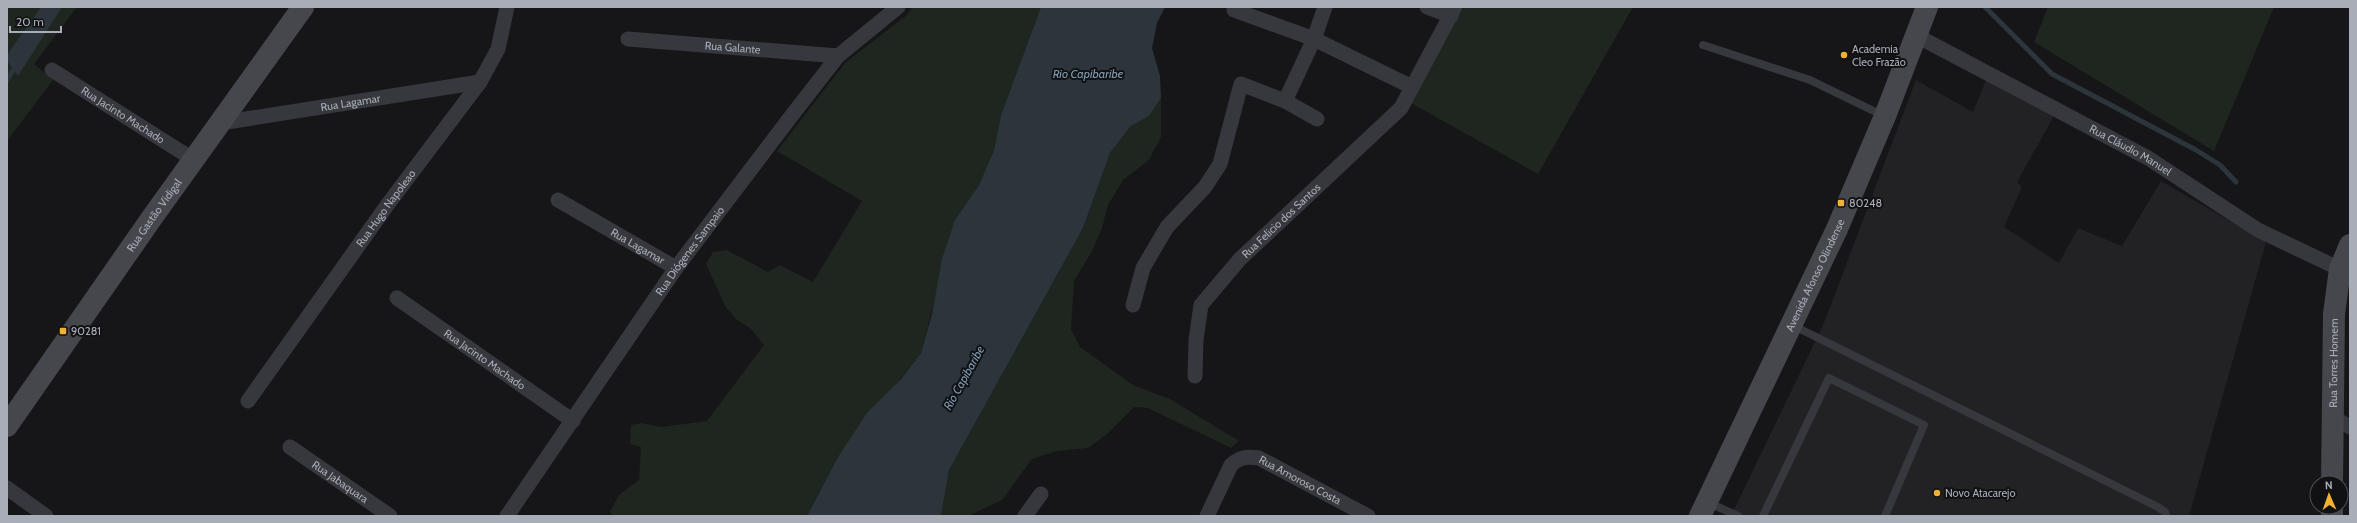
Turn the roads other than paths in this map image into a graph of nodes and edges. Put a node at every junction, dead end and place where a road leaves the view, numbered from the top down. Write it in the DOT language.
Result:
graph roads {
  1 [pos="303,7"];
  2 [pos="507,7"];
  3 [pos="898,7"];
  4 [pos="1325,7"];
  5 [pos="1427,7"];
  6 [pos="1927,7"];
  7 [pos="1234,10"];
  8 [pos="1453,12"];
  9 [pos="1917,36"];
  10 [pos="628,39"];
  11 [pos="1314,39"];
  12 [pos="1703,45"];
  13 [pos="838,56"];
  14 [pos="52,70"];
  15 [pos="480,82"];
  16 [pos="1412,87"];
  17 [pos="1285,101"];
  18 [pos="1885,116"];
  19 [pos="1317,119"];
  20 [pos="221,123"];
  21 [pos="194,160"];
  22 [pos="558,200"];
  23 [pos="2350,245"];
  24 [pos="676,268"];
  25 [pos="2340,269"];
  26 [pos="397,298"];
  27 [pos="1133,305"];
  28 [pos="1791,324"];
  29 [pos="1195,376"];
  30 [pos="248,401"];
  31 [pos="573,421"];
  32 [pos="2342,422"];
  33 [pos="7,426"];
  34 [pos="290,447"];
  35 [pos="2333,475"];
  36 [pos="7,488"];
  37 [pos="1040,494"];
  38 [pos="1703,509"];
  39 [pos="46,516"];
  40 [pos="390,516"];
  41 [pos="507,516"];
  42 [pos="1024,516"];
  43 [pos="1207,516"];
  44 [pos="1368,516"];
  45 [pos="1738,516"];
  46 [pos="1763,516"];
  47 [pos="1885,516"];
  48 [pos="2166,516"];
  1 -- 20 [label="street, Rua Gastão Vidigal"];
  2 -- 15 [label="street, Rua Hugo Napoleao"];
  3 -- 13 [label="street, Rua Diógenes Sampaio"];
  4 -- 11 [label="street"];
  5 -- 8 [label="street, Rua Felicio dos Santos"];
  6 -- 9 [label="street, Avenida Afonso Olindense"];
  7 -- 11 [label="street"];
  8 -- 16 [label="street, Rua Felicio dos Santos"];
  9 -- 18 [label="street, Avenida Afonso Olindense"];
  9 -- 25 [label="street, Rua Cláudio Manuel"];
  10 -- 13 [label="street, Rua Galante"];
  11 -- 16 [label="street"];
  11 -- 17 [label="street"];
  12 -- 18 [label="lane"];
  13 -- 24 [label="street, Rua Diógenes Sampaio"];
  14 -- 21 [label="street, Rua Jacinto Machado"];
  15 -- 20 [label="street, Rua Lagamar"];
  15 -- 30 [label="street, Rua Hugo Napoleao"];
  16 -- 29 [label="street, Rua Felicio dos Santos"];
  17 -- 19 [label="street"];
  17 -- 27 [label="street"];
  18 -- 28 [label="street, Avenida Afonso Olindense"];
  20 -- 21 [label="street, Rua Gastão Vidigal"];
  21 -- 33 [label="street, Rua Gastão Vidigal"];
  22 -- 24 [label="street, Rua Lagamar"];
  23 -- 25 [label="street, Rua Torres Homem"];
  24 -- 31 [label="street, Rua Diógenes Sampaio"];
  25 -- 32 [label="street, Rua Torres Homem"];
  26 -- 31 [label="street, Rua Jacinto Machado"];
  28 -- 38 [label="street, Avenida Afonso Olindense"];
  28 -- 48 [label="lane"];
  31 -- 41 [label="street, Rua Diógenes Sampaio"];
  32 -- 35 [label="street, Rua Torres Homem"];
  34 -- 40 [label="street, Rua Jabaquara"];
  36 -- 39 [label="street"];
  37 -- 42 [label="street"];
  38 -- 45 [label="lane"];
  43 -- 44 [label="street, Rua Amoroso Costa"];
  46 -- 47 [label="lane"];
}
